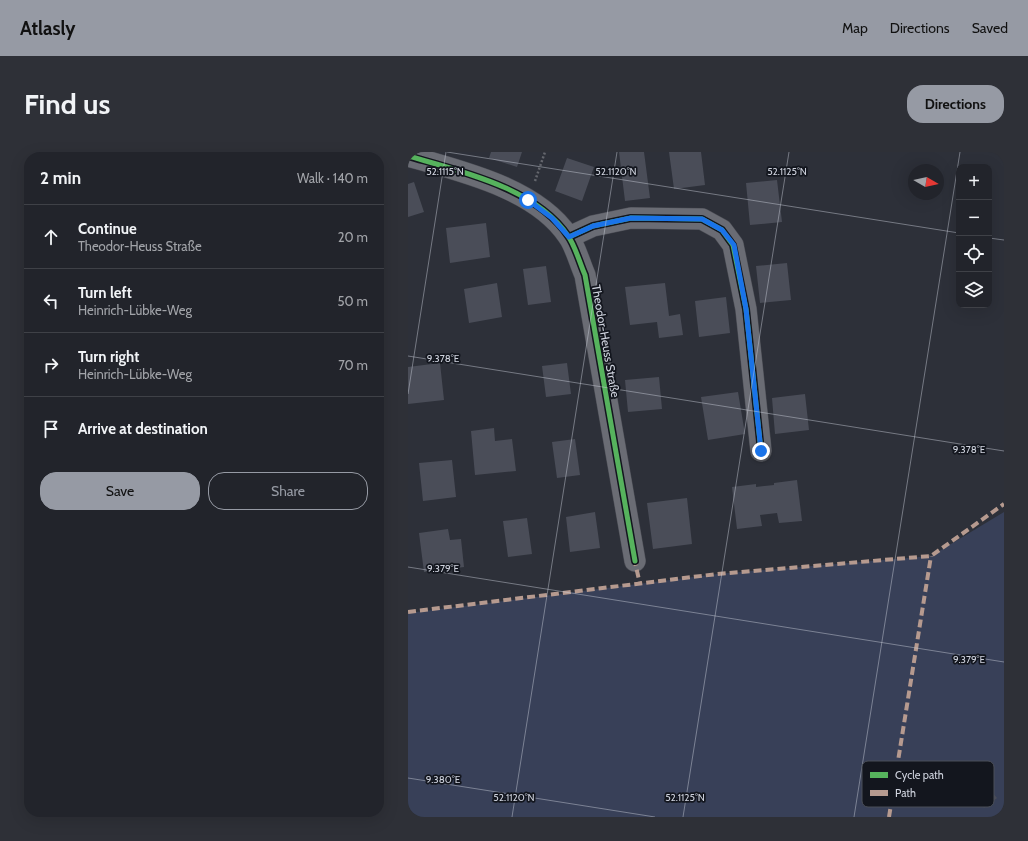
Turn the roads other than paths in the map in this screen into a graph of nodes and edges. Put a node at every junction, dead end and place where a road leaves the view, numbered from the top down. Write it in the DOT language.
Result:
graph roads {
  1 [pos="408,156"];
  2 [pos="569,237"];
  3 [pos="761,451"];
  4 [pos="635,561"];
  1 -- 2 [label="street, Theodor-Heuss Straße"];
  2 -- 3 [label="street"];
  2 -- 4 [label="street, Theodor-Heuss Straße"];
}
